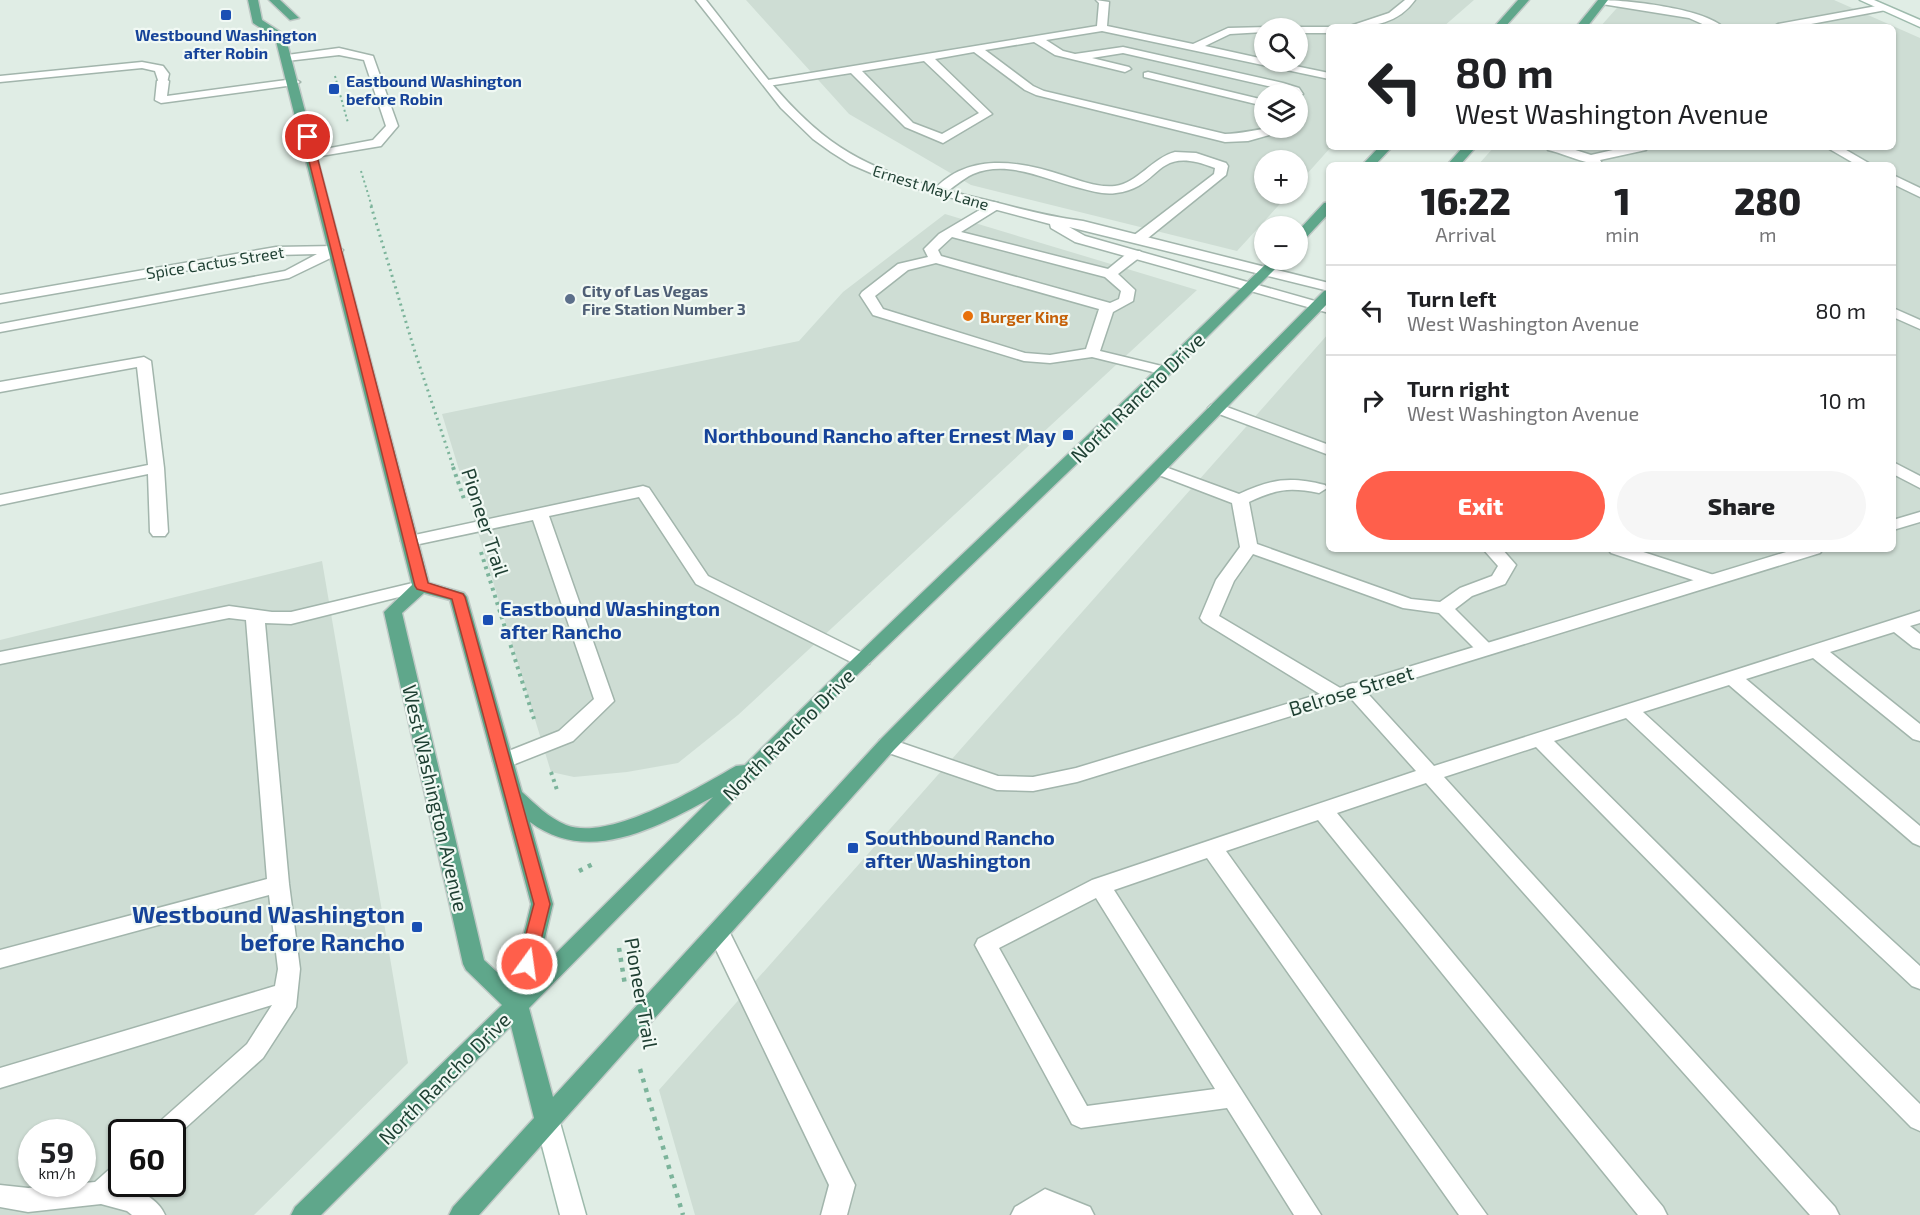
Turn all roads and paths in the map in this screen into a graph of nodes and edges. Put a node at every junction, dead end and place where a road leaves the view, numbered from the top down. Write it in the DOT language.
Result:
graph roads {
  1 [pos="253,0"];
  2 [pos="274,0"];
  3 [pos="290,0"];
  4 [pos="701,0"];
  5 [pos="1101,0"];
  6 [pos="1410,0"];
  7 [pos="1524,0"];
  8 [pos="1865,0"];
  9 [pos="1603,1"];
  10 [pos="1882,8"];
  11 [pos="294,18"];
  12 [pos="1363,24"];
  13 [pos="1502,24"];
  14 [pos="1584,24"];
  15 [pos="1712,24"];
  16 [pos="1794,24"];
  17 [pos="1920,24"];
  18 [pos="1102,28"];
  19 [pos="1254,30"];
  20 [pos="1308,30"];
  21 [pos="1326,30"];
  22 [pos="280,34"];
  23 [pos="1036,39"];
  24 [pos="1193,48"];
  25 [pos="976,49"];
  26 [pos="328,52"];
  27 [pos="927,57"];
  28 [pos="1075,57"];
  29 [pos="287,58"];
  30 [pos="854,69"];
  31 [pos="1125,69"];
  32 [pos="1148,75"];
  33 [pos="1326,75"];
  34 [pos="0,79"];
  35 [pos="294,82"];
  36 [pos="768,83"];
  37 [pos="1263,84"];
  38 [pos="1254,101"];
  39 [pos="1254,135"];
  40 [pos="355,147"];
  41 [pos="1383,150"];
  42 [pos="1467,150"];
  43 [pos="1575,150"];
  44 [pos="1632,150"];
  45 [pos="1838,150"];
  46 [pos="313,155"];
  47 [pos="1371,162"];
  48 [pos="1456,162"];
  49 [pos="1594,162"];
  50 [pos="1860,162"];
  51 [pos="1896,181"];
  52 [pos="938,192"];
  53 [pos="1920,194"];
  54 [pos="993,206"];
  55 [pos="1326,209"];
  56 [pos="1052,222"];
  57 [pos="1308,228"];
  58 [pos="951,233"];
  59 [pos="1138,239"];
  60 [pos="336,250"];
  61 [pos="1135,254"];
  62 [pos="936,259"];
  63 [pos="1266,272"];
  64 [pos="1110,274"];
  65 [pos="1326,286"];
  66 [pos="1250,287"];
  67 [pos="0,298"];
  68 [pos="1325,303"];
  69 [pos="1107,307"];
  70 [pos="1896,313"];
  71 [pos="1920,325"];
  72 [pos="0,328"];
  73 [pos="1092,353"];
  74 [pos="1166,371"];
  75 [pos="0,387"];
  76 [pos="1216,408"];
  77 [pos="1326,449"];
  78 [pos="156,468"];
  79 [pos="1896,468"];
  80 [pos="1157,469"];
  81 [pos="1920,483"];
  82 [pos="1319,488"];
  83 [pos="0,500"];
  84 [pos="1240,500"];
  85 [pos="539,513"];
  86 [pos="1920,517"];
  87 [pos="1896,524"];
  88 [pos="473,527"];
  89 [pos="159,532"];
  90 [pos="410,541"];
  91 [pos="1249,547"];
  92 [pos="1495,552"];
  93 [pos="1639,552"];
  94 [pos="1804,552"];
  95 [pos="1661,555"];
  96 [pos="1711,580"];
  97 [pos="422,586"];
  98 [pos="1444,608"];
  99 [pos="255,616"];
  100 [pos="1920,617"];
  101 [pos="1896,624"];
  102 [pos="1920,643"];
  103 [pos="1486,649"];
  104 [pos="1816,650"];
  105 [pos="0,658"];
  106 [pos="862,660"];
  107 [pos="1732,677"];
  108 [pos="1344,692"];
  109 [pos="1629,710"];
  110 [pos="1920,734"];
  111 [pos="1540,739"];
  112 [pos="543,745"];
  113 [pos="886,745"];
  114 [pos="503,760"];
  115 [pos="760,762"];
  116 [pos="1430,774"];
  117 [pos="558,794"];
  118 [pos="513,796"];
  119 [pos="1323,811"];
  120 [pos="1920,838"];
  121 [pos="1212,848"];
  122 [pos="579,871"];
  123 [pos="278,884"];
  124 [pos="1101,886"];
  125 [pos="612,912"];
  126 [pos="718,933"];
  127 [pos="0,959"];
  128 [pos="1920,981"];
  129 [pos="286,992"];
  130 [pos="517,1005"];
  131 [pos="633,1026"];
  132 [pos="0,1078"];
  133 [pos="1233,1096"];
  134 [pos="180,1119"];
  135 [pos="547,1119"];
  136 [pos="1920,1120"];
  137 [pos="108,1187"];
  138 [pos="101,1193"];
  139 [pos="0,1196"];
  140 [pos="152,1215"];
  141 [pos="304,1215"];
  142 [pos="462,1215"];
  143 [pos="573,1215"];
  144 [pos="682,1215"];
  145 [pos="834,1215"];
  146 [pos="1024,1215"];
  147 [pos="1081,1215"];
  148 [pos="1308,1215"];
  149 [pos="1474,1215"];
  150 [pos="1654,1215"];
  151 [pos="1826,1215"];
  1 -- 22 [label="main road"];
  2 -- 11 [label="main road"];
  3 -- 11 [label="main road"];
  4 -- 36 [label="street, Ernest May Lane"];
  5 -- 18 [label="street"];
  6 -- 12 [label="street"];
  7 -- 13 [label="main road"];
  8 -- 10 [label="street"];
  9 -- 14 [label="main road"];
  9 -- 15 [label="street"];
  10 -- 16 [label="street"];
  10 -- 17 [label="street"];
  11 -- 22 [label="main road"];
  18 -- 23 [label="street"];
  18 -- 24 [label="street"];
  19 -- 24 [label="street"];
  20 -- 21 [label="street"];
  22 -- 29 [label="main road"];
  23 -- 25 [label="street"];
  23 -- 28 [label="street"];
  24 -- 33 [label="street"];
  25 -- 27 [label="street"];
  25 -- 39 [label="street"];
  26 -- 29 [label="street"];
  26 -- 40 [label="path, Pioneer Trail"];
  26 -- 40 [label="street"];
  27 -- 30 [label="street"];
  27 -- 30 [label="street"];
  28 -- 31 [label="street"];
  28 -- 37 [label="street"];
  29 -- 35 [label="main road"];
  30 -- 36 [label="street"];
  32 -- 38 [label="street"];
  34 -- 35 [label="street"];
  35 -- 46 [label="main road"];
  36 -- 52 [label="street, Ernest May Lane"];
  40 -- 46 [label="street"];
  40 -- 88 [label="path, Pioneer Trail"];
  41 -- 47 [label="main road"];
  42 -- 48 [label="main road"];
  43 -- 49 [label="street"];
  44 -- 49 [label="street"];
  45 -- 50 [label="street"];
  46 -- 60 [label="main road"];
  51 -- 53 [label="street"];
  52 -- 54 [label="street, Ernest May Lane"];
  52 -- 59 [label="street"];
  54 -- 56 [label="street, Ernest May Lane"];
  54 -- 58 [label="street"];
  55 -- 57 [label="main road"];
  56 -- 59 [label="street, Ernest May Lane"];
  56 -- 61 [label="street, Ernest May Lane"];
  58 -- 62 [label="street"];
  58 -- 64 [label="street"];
  59 -- 63 [label="street, Ernest May Lane"];
  60 -- 67 [label="street, Spice Cactus Street"];
  60 -- 72 [label="street, Spice Cactus Street"];
  60 -- 90 [label="main road"];
  61 -- 64 [label="street"];
  61 -- 66 [label="street, Ernest May Lane"];
  62 -- 69 [label="street"];
  62 -- 73 [label="street"];
  63 -- 65 [label="street, Ernest May Lane"];
  63 -- 66 [label="main road, North Rancho Drive"];
  64 -- 69 [label="street"];
  66 -- 68 [label="street, Ernest May Lane"];
  66 -- 74 [label="main road, North Rancho Drive"];
  68 -- 76 [label="main road"];
  69 -- 73 [label="street"];
  70 -- 71 [label="street"];
  73 -- 74 [label="street"];
  74 -- 106 [label="main road, North Rancho Drive"];
  75 -- 78 [label="street"];
  76 -- 77 [label="street"];
  76 -- 80 [label="main road"];
  78 -- 83 [label="street"];
  78 -- 89 [label="street"];
  79 -- 81 [label="street"];
  80 -- 84 [label="street"];
  80 -- 113 [label="main road"];
  82 -- 84 [label="street"];
  84 -- 91 [label="street"];
  85 -- 88 [label="street"];
  85 -- 106 [label="street"];
  85 -- 112 [label="street"];
  86 -- 87 [label="street"];
  88 -- 90 [label="street"];
  88 -- 112 [label="path, Pioneer Trail"];
  90 -- 97 [label="main road"];
  91 -- 98 [label="street"];
  91 -- 108 [label="street"];
  92 -- 98 [label="street"];
  93 -- 95 [label="street"];
  94 -- 96 [label="street, Belrose Street"];
  95 -- 96 [label="street"];
  96 -- 103 [label="street, Belrose Street"];
  97 -- 99 [label="street"];
  97 -- 114 [label="main road"];
  97 -- 130 [label="main road, West Washington Avenue"];
  98 -- 103 [label="street"];
  99 -- 105 [label="street"];
  99 -- 123 [label="street"];
  100 -- 101 [label="street"];
  101 -- 102 [label="street"];
  101 -- 104 [label="street"];
  103 -- 108 [label="street, Belrose Street"];
  104 -- 107 [label="street"];
  104 -- 110 [label="street"];
  106 -- 115 [label="main road, North Rancho Drive"];
  107 -- 109 [label="street"];
  107 -- 120 [label="street"];
  108 -- 113 [label="street, Belrose Street"];
  108 -- 116 [label="street"];
  109 -- 111 [label="street"];
  109 -- 128 [label="street"];
  111 -- 116 [label="street"];
  111 -- 136 [label="street"];
  112 -- 114 [label="street"];
  112 -- 117 [label="path, Pioneer Trail"];
  113 -- 126 [label="main road"];
  114 -- 118 [label="main road"];
  115 -- 118 [label="main road"];
  115 -- 125 [label="main road, North Rancho Drive"];
  116 -- 119 [label="street"];
  116 -- 151 [label="street"];
  118 -- 130 [label="main road"];
  119 -- 121 [label="street"];
  119 -- 150 [label="street"];
  121 -- 124 [label="street"];
  121 -- 149 [label="street"];
  122 -- 125 [label="path, Pioneer Trail"];
  123 -- 127 [label="street"];
  123 -- 129 [label="street"];
  124 -- 133 [label="street"];
  124 -- 133 [label="street"];
  125 -- 130 [label="main road, North Rancho Drive"];
  125 -- 131 [label="path, Pioneer Trail"];
  126 -- 131 [label="main road"];
  126 -- 145 [label="street"];
  129 -- 132 [label="street"];
  129 -- 134 [label="street"];
  130 -- 135 [label="main road"];
  130 -- 141 [label="main road, North Rancho Drive"];
  131 -- 135 [label="main road"];
  131 -- 144 [label="path, Pioneer Trail"];
  133 -- 148 [label="street"];
  135 -- 142 [label="main road"];
  135 -- 143 [label="street"];
  137 -- 138 [label="street"];
  138 -- 139 [label="street"];
  138 -- 140 [label="street"];
  146 -- 147 [label="street"];
}
